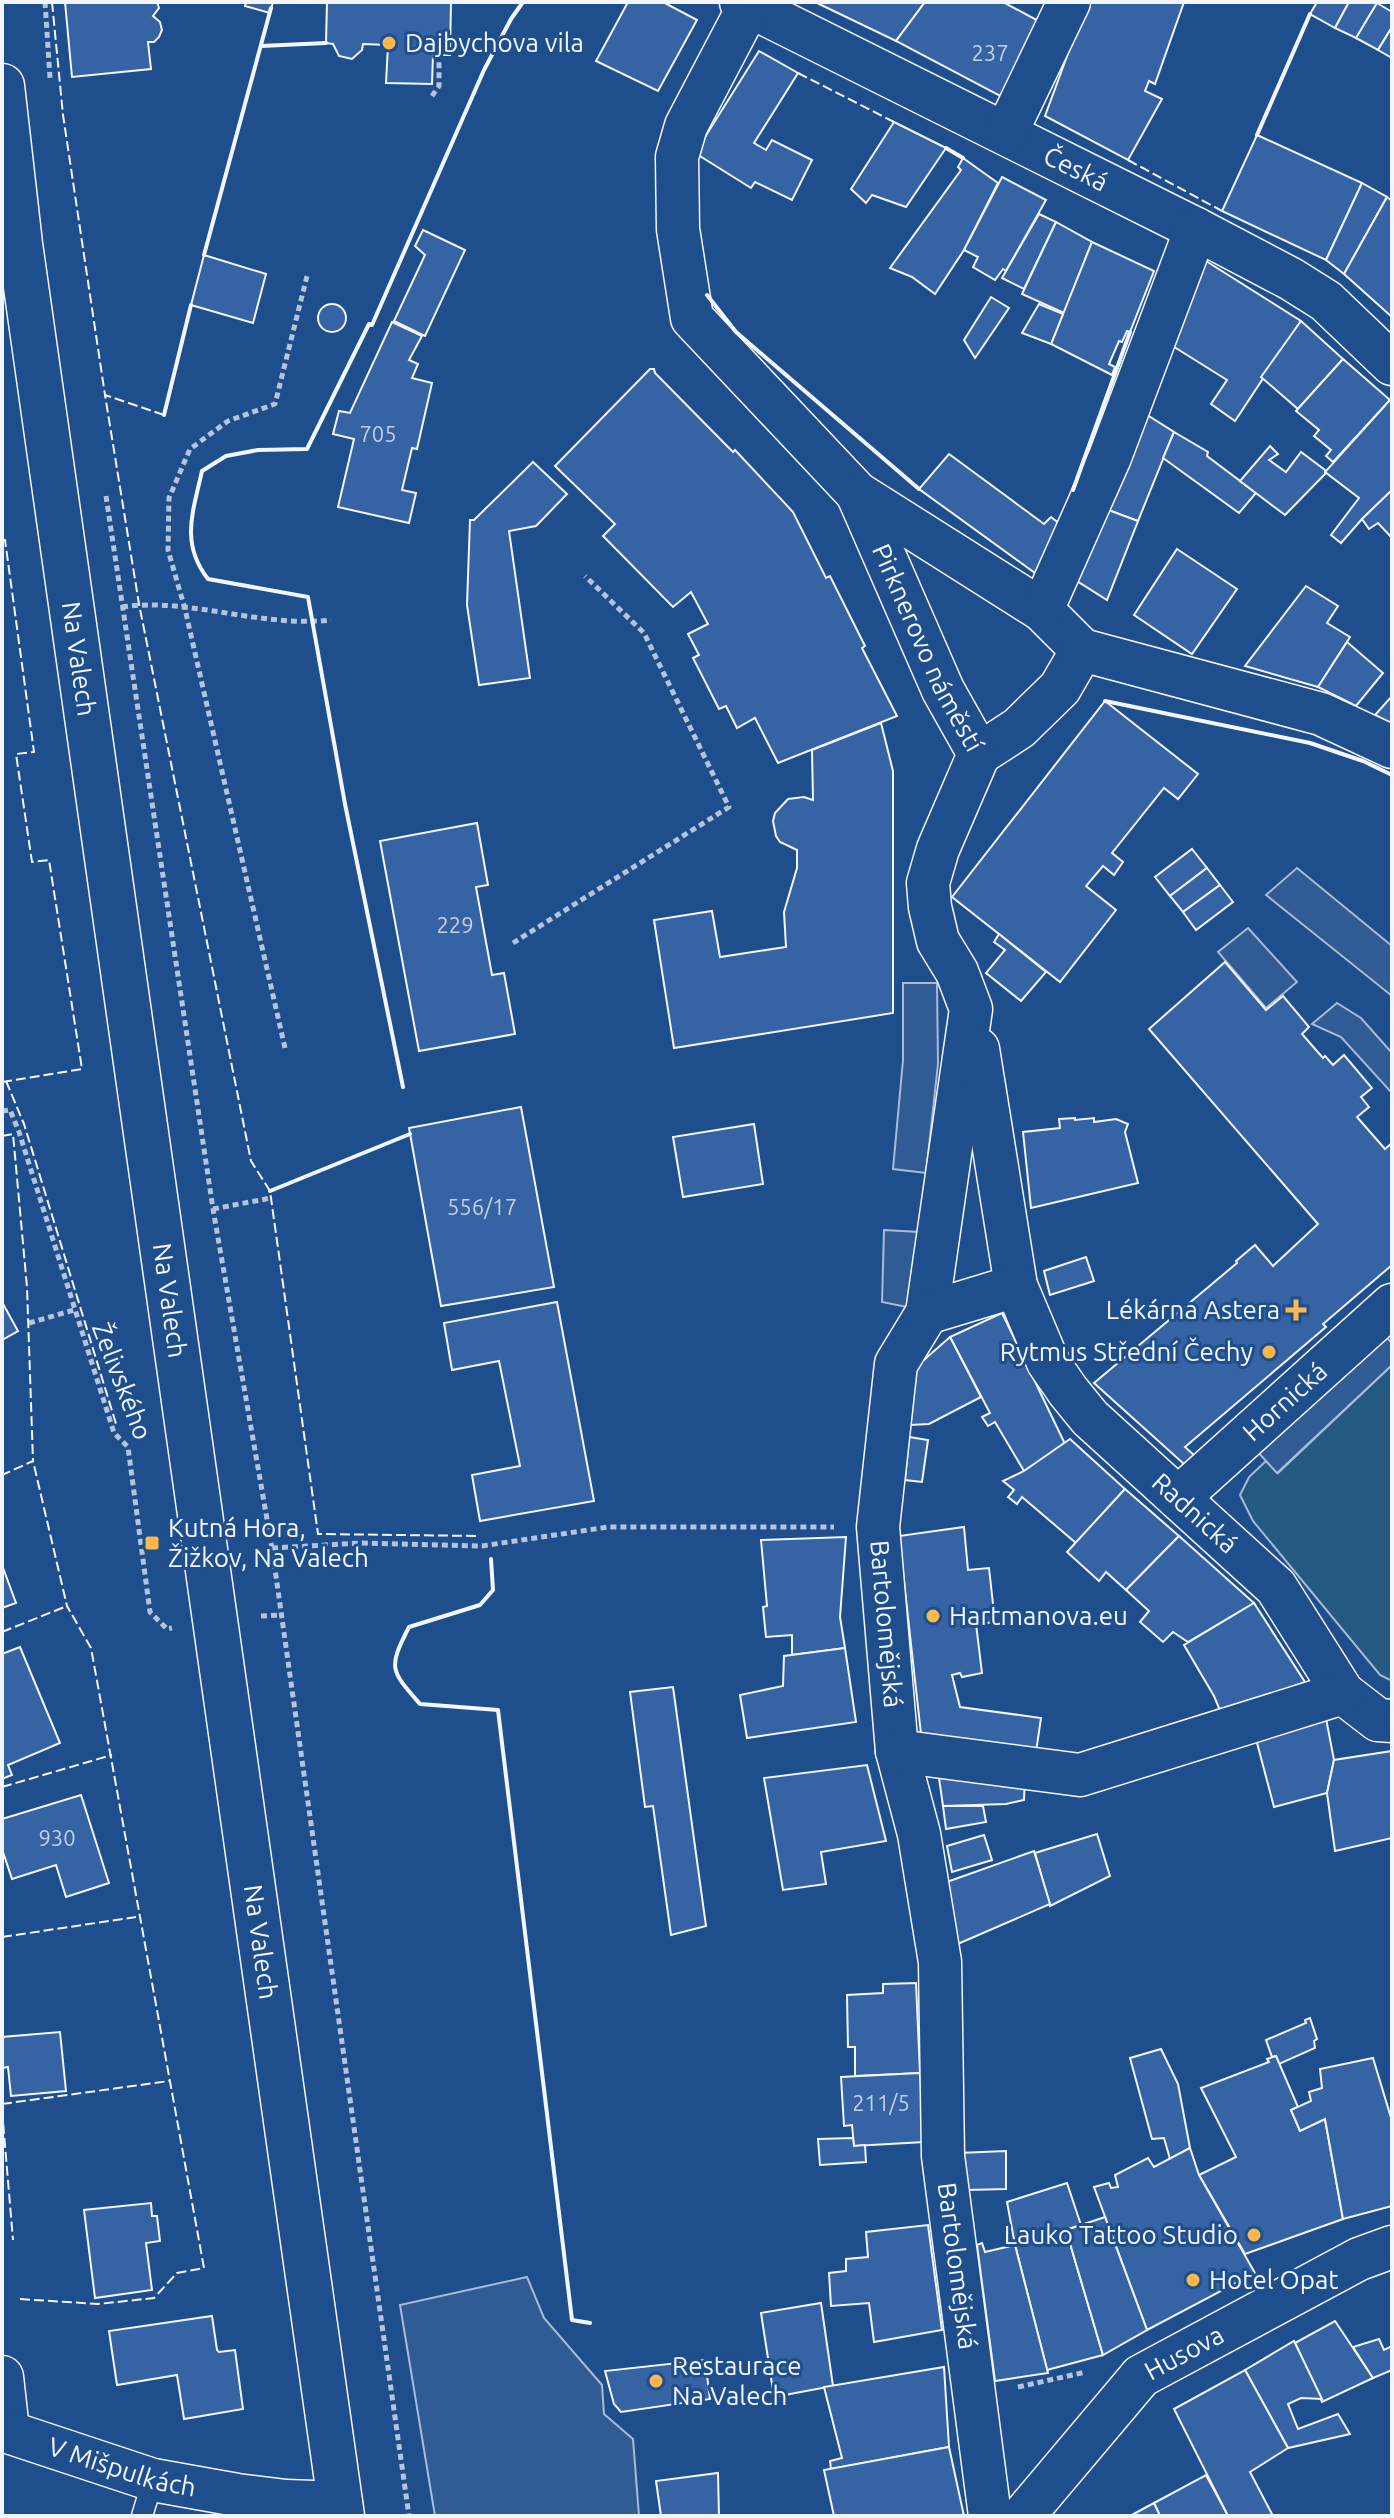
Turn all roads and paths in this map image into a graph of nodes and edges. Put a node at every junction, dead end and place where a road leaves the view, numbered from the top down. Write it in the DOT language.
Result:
graph roads {
  1 [pos="45,2"];
  2 [pos="745,4"];
  3 [pos="1058,6"];
  4 [pos="439,55"];
  5 [pos="50,80"];
  6 [pos="2,86"];
  7 [pos="432,96"];
  8 [pos="1006,133"];
  9 [pos="1196,229"];
  10 [pos="307,276"];
  11 [pos="1392,364"];
  12 [pos="104,483"];
  13 [pos="857,493"];
  14 [pos="585,576"];
  15 [pos="139,604"];
  16 [pos="185,609"];
  17 [pos="1042,610"];
  18 [pos="331,620"];
  19 [pos="1082,650"];
  20 [pos="1392,747"];
  21 [pos="979,754"];
  22 [pos="513,943"];
  23 [pos="971,1009"];
  24 [pos="285,1048"];
  25 [pos="2,1111"];
  26 [pos="271,1198"];
  27 [pos="213,1209"];
  28 [pos="1016,1286"];
  29 [pos="1392,1305"];
  30 [pos="74,1310"];
  31 [pos="927,1313"];
  32 [pos="29,1323"];
  33 [pos="1178,1498"];
  34 [pos="878,1527"];
  35 [pos="272,1548"];
  36 [pos="213,1621"];
  37 [pos="1343,1693"];
  38 [pos="1392,1721"];
  39 [pos="897,1751"];
  40 [pos="1392,2247"];
  41 [pos="2,2377"];
  42 [pos="5,2431"];
  43 [pos="147,2498"];
  44 [pos="342,2509"];
  45 [pos="409,2516"];
  46 [pos="990,2516"];
  47 [pos="1023,2516"];
  1 -- 5 [label="path"];
  2 -- 8 [label="street, Česká"];
  2 -- 13 [label="street, Pirknerovo náměstí"];
  3 -- 8 [label="street"];
  4 -- 7 [label="path"];
  6 -- 36 [label="main road, Na Valech"];
  8 -- 9 [label="street, Česká"];
  9 -- 11 [label="street, Česká"];
  9 -- 17 [label="street"];
  10 -- 16 [label="path"];
  12 -- 27 [label="path"];
  13 -- 17 [label="street, Pirknerovo náměstí"];
  13 -- 21 [label="street, Pirknerovo náměstí"];
  14 -- 22 [label="path"];
  15 -- 16 [label="path"];
  16 -- 18 [label="path"];
  16 -- 24 [label="path"];
  17 -- 19 [label="street, Pirknerovo náměstí"];
  19 -- 20 [label="street"];
  19 -- 21 [label="street, Pirknerovo náměstí"];
  21 -- 23 [label="street, Bartolomějská"];
  23 -- 28 [label="street, Radnická"];
  23 -- 31 [label="street, Bartolomějská"];
  25 -- 30 [label="path, Želivského"];
  26 -- 27 [label="path"];
  27 -- 35 [label="path"];
  28 -- 31 [label="street"];
  28 -- 33 [label="street, Radnická"];
  29 -- 33 [label="street, Hornická"];
  30 -- 32 [label="path"];
  30 -- 36 [label="path, Želivského"];
  31 -- 34 [label="street, Bartolomějská"];
  33 -- 37 [label="street, Radnická"];
  34 -- 35 [label="path"];
  34 -- 39 [label="street, Bartolomějská"];
  35 -- 45 [label="path"];
  36 -- 44 [label="main road, Na Valech"];
  37 -- 38 [label="street, Radnická"];
  37 -- 39 [label="street"];
  39 -- 46 [label="street, Bartolomějská"];
  40 -- 47 [label="street, Husova"];
  41 -- 42 [label="street"];
  42 -- 43 [label="street, V Mišpulkách"];
  43 -- 44 [label="street, V Mišpulkách"];
}
